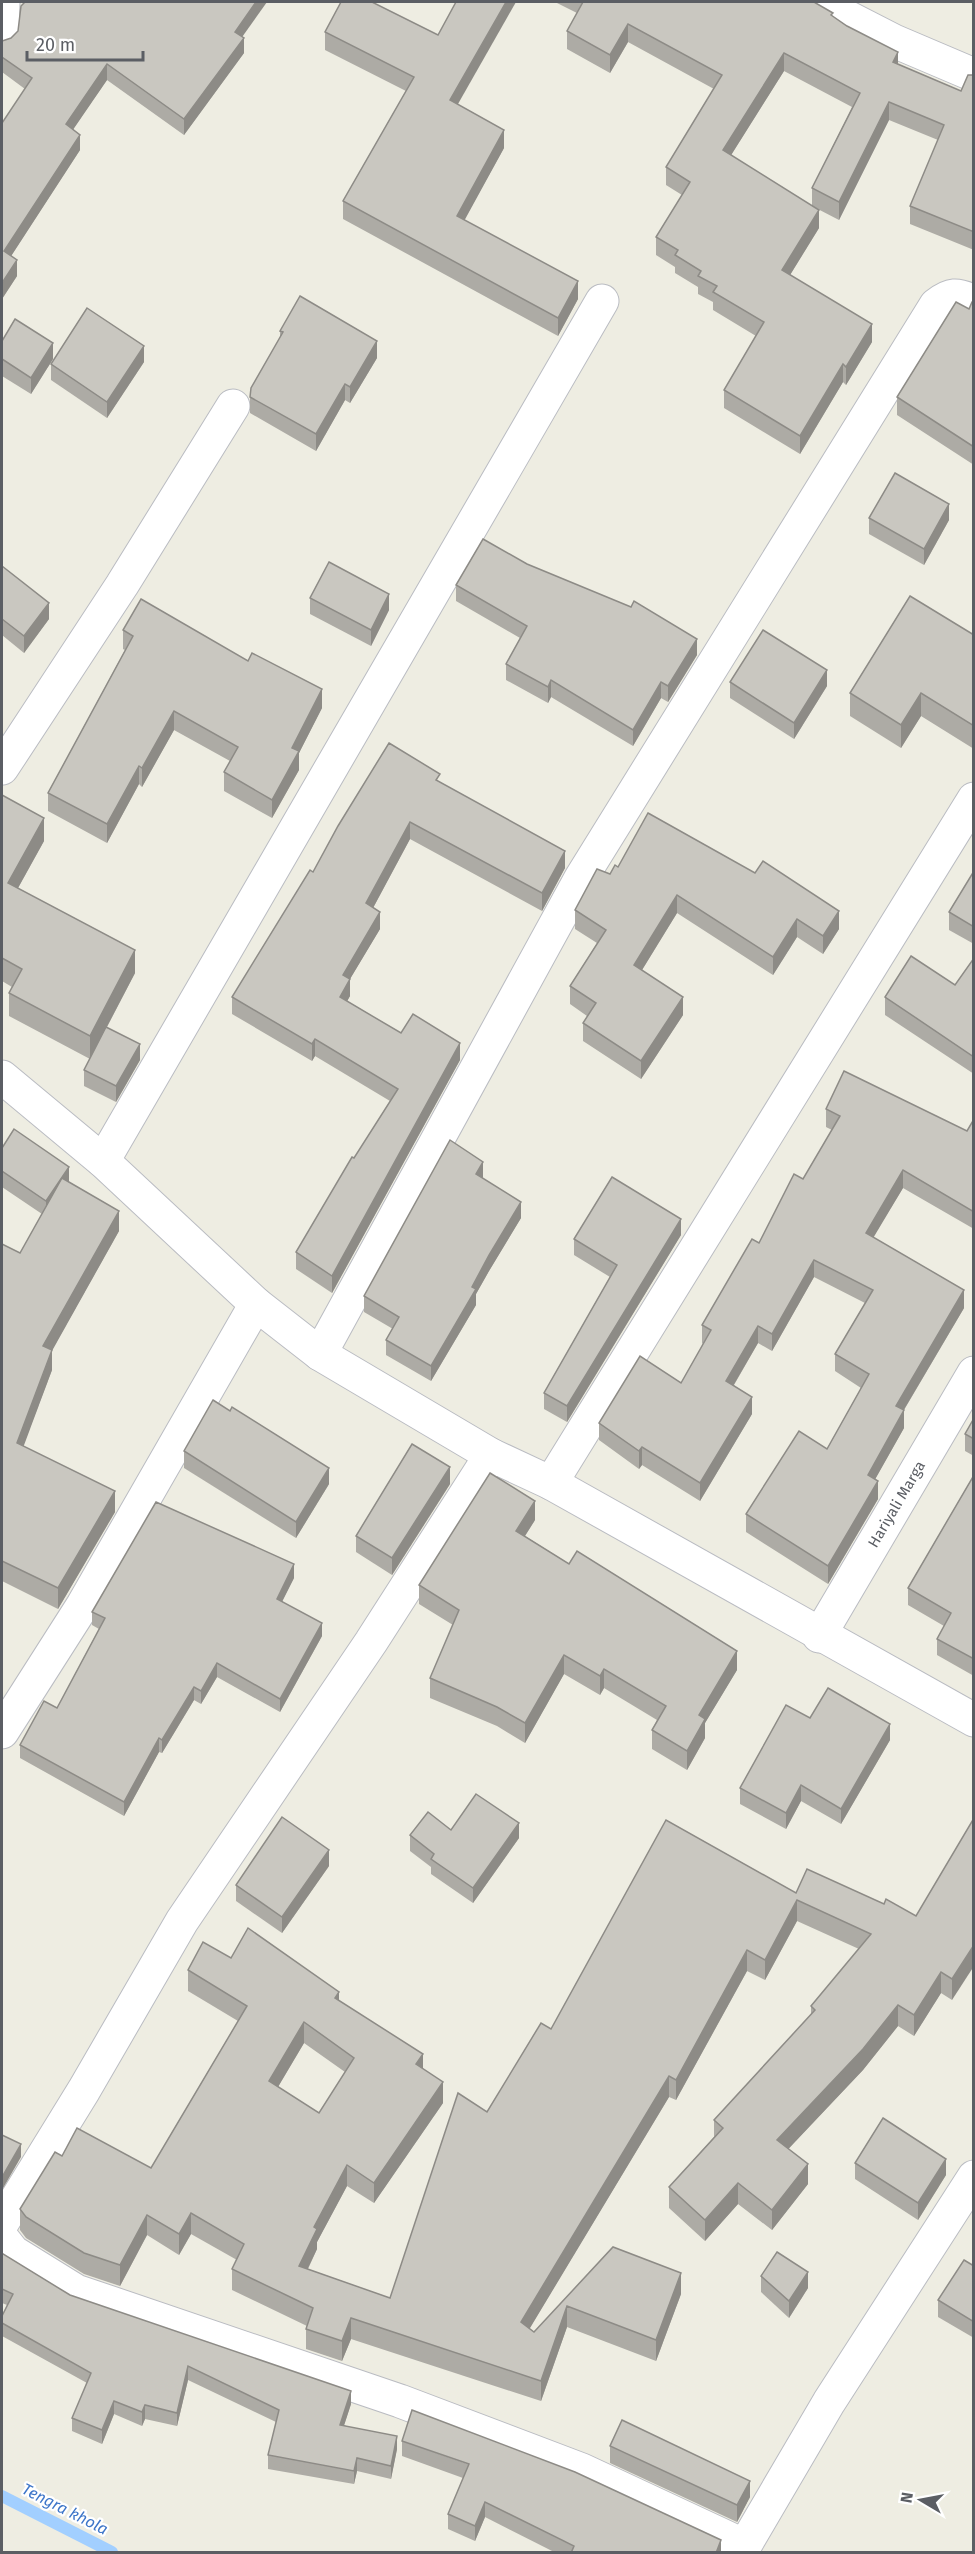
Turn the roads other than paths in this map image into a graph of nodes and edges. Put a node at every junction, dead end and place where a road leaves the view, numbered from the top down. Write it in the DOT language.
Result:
graph roads {
  1 [pos="3,2"];
  2 [pos="818,2"];
  3 [pos="2,38"];
  4 [pos="974,75"];
  5 [pos="602,301"];
  6 [pos="974,302"];
  7 [pos="233,406"];
  8 [pos="2,768"];
  9 [pos="974,799"];
  10 [pos="2,1077"];
  11 [pos="103,1161"];
  12 [pos="256,1304"];
  13 [pos="320,1354"];
  14 [pos="974,1373"];
  15 [pos="491,1455"];
  16 [pos="551,1483"];
  17 [pos="819,1636"];
  18 [pos="974,1720"];
  19 [pos="2,1732"];
  20 [pos="974,2177"];
  21 [pos="2,2223"];
  22 [pos="2,2238"];
  23 [pos="743,2549"];
  1 -- 3 [label="street"];
  2 -- 4 [label="street"];
  5 -- 11 [label="street"];
  6 -- 13 [label="street"];
  7 -- 8 [label="street"];
  9 -- 16 [label="street"];
  10 -- 11 [label="street"];
  11 -- 12 [label="street"];
  12 -- 13 [label="street"];
  12 -- 19 [label="street"];
  13 -- 15 [label="street"];
  14 -- 17 [label="street, Hariyali Marga"];
  15 -- 16 [label="street"];
  15 -- 21 [label="street"];
  16 -- 17 [label="street"];
  17 -- 18 [label="street"];
  20 -- 23 [label="street"];
  22 -- 23 [label="street"];
}
